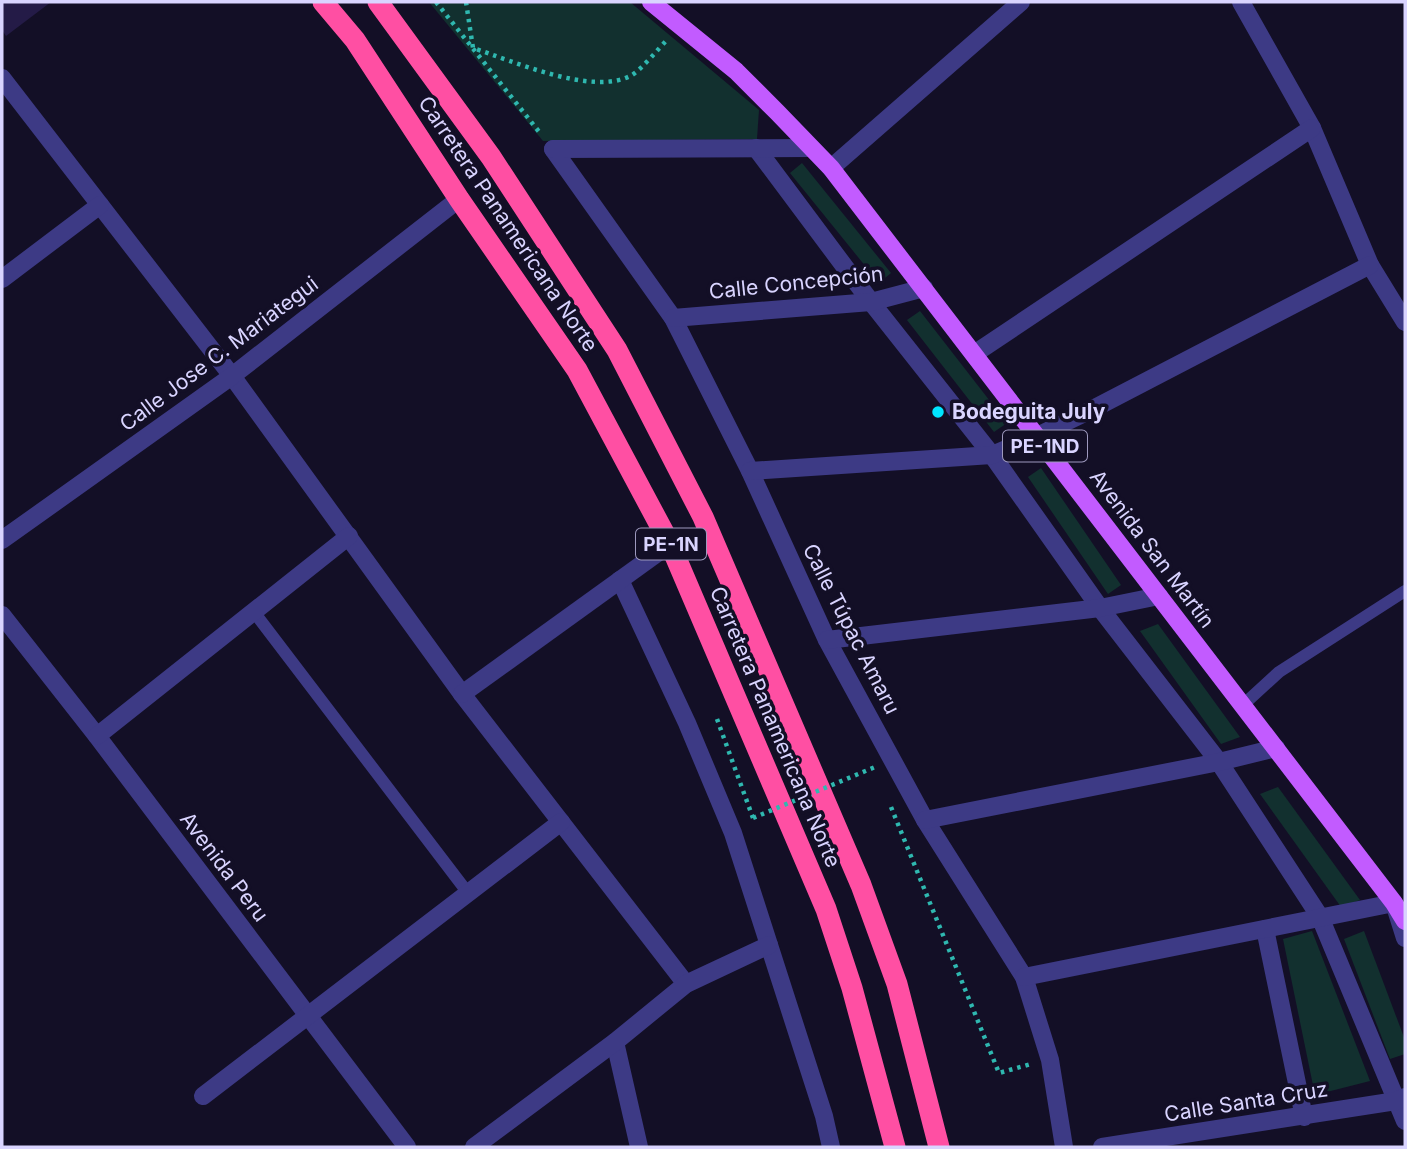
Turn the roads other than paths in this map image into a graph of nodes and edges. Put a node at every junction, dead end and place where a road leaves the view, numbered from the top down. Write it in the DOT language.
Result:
graph roads {
  1 [pos="323,2"];
  2 [pos="378,2"];
  3 [pos="652,2"];
  4 [pos="1021,2"];
  5 [pos="1241,2"];
  6 [pos="2,78"];
  7 [pos="1312,128"];
  8 [pos="756,148"];
  9 [pos="811,148"];
  10 [pos="831,168"];
  11 [pos="459,199"];
  12 [pos="100,205"];
  13 [pos="1370,265"];
  14 [pos="2,279"];
  15 [pos="924,288"];
  16 [pos="871,302"];
  17 [pos="673,318"];
  18 [pos="1405,322"];
  19 [pos="974,354"];
  20 [pos="232,376"];
  21 [pos="1037,436"];
  22 [pos="992,455"];
  23 [pos="750,471"];
  24 [pos="349,536"];
  25 [pos="2,540"];
  26 [pos="670,544"];
  27 [pos="620,580"];
  28 [pos="1405,591"];
  29 [pos="1159,596"];
  30 [pos="1100,608"];
  31 [pos="254,612"];
  32 [pos="2,615"];
  33 [pos="827,640"];
  34 [pos="463,694"];
  35 [pos="1243,705"];
  36 [pos="97,736"];
  37 [pos="1276,748"];
  38 [pos="1219,762"];
  39 [pos="925,820"];
  40 [pos="561,822"];
  41 [pos="468,893"];
  42 [pos="1394,903"];
  43 [pos="1320,917"];
  44 [pos="1405,921"];
  45 [pos="1265,929"];
  46 [pos="1405,938"];
  47 [pos="769,945"];
  48 [pos="1024,977"];
  49 [pos="686,984"];
  50 [pos="307,1015"];
  51 [pos="615,1042"];
  52 [pos="203,1096"];
  53 [pos="1401,1099"];
  54 [pos="1304,1116"];
  55 [pos="1405,1121"];
  56 [pos="407,1147"];
  57 [pos="474,1147"];
  58 [pos="639,1147"];
  59 [pos="831,1147"];
  60 [pos="895,1147"];
  61 [pos="939,1147"];
  62 [pos="1064,1147"];
  63 [pos="1102,1147"];
  1 -- 11 [label="highway, Carretera Panamericana Norte / PE-1N"];
  2 -- 61 [label="highway, Carretera Panamericana Norte / PE-1N"];
  3 -- 9 [label="main road, Avenida San Martín / PE-1ND"];
  4 -- 10 [label="street"];
  5 -- 7 [label="street"];
  6 -- 12 [label="street"];
  7 -- 13 [label="street"];
  7 -- 19 [label="street"];
  8 -- 9 [label="street"];
  8 -- 16 [label="street"];
  8 -- 17 [label="street, Calle Túpac Amaru"];
  9 -- 10 [label="main road, Avenida San Martín / PE-1ND"];
  10 -- 15 [label="main road, Avenida San Martín / PE-1ND"];
  11 -- 20 [label="street, Calle Jose C. Mariategui"];
  11 -- 26 [label="highway, Carretera Panamericana Norte / PE-1N"];
  12 -- 14 [label="street"];
  12 -- 20 [label="street"];
  13 -- 18 [label="street"];
  13 -- 21 [label="street"];
  15 -- 16 [label="street, Calle Concepción"];
  15 -- 19 [label="main road, Avenida San Martín / PE-1ND"];
  16 -- 17 [label="street, Calle Concepción"];
  16 -- 22 [label="street"];
  17 -- 23 [label="street, Calle Túpac Amaru"];
  19 -- 21 [label="main road, Avenida San Martín / PE-1ND"];
  20 -- 24 [label="street"];
  20 -- 25 [label="street, Calle Jose C. Mariategui"];
  21 -- 22 [label="street"];
  21 -- 29 [label="main road, Avenida San Martín / PE-1ND"];
  22 -- 23 [label="street"];
  22 -- 30 [label="street"];
  23 -- 33 [label="street, Calle Túpac Amaru"];
  24 -- 31 [label="street"];
  24 -- 34 [label="street"];
  26 -- 27 [label="street"];
  26 -- 60 [label="highway, Carretera Panamericana Norte / PE-1N"];
  27 -- 34 [label="street"];
  27 -- 47 [label="street"];
  28 -- 35 [label="lane"];
  29 -- 30 [label="street"];
  29 -- 35 [label="main road, Avenida San Martín / PE-1ND"];
  30 -- 33 [label="street"];
  30 -- 38 [label="street"];
  31 -- 36 [label="street"];
  31 -- 41 [label="lane"];
  32 -- 36 [label="street, Avenida Peru"];
  33 -- 39 [label="street, Calle Túpac Amaru"];
  34 -- 40 [label="street"];
  35 -- 37 [label="main road, Avenida San Martín / PE-1ND"];
  36 -- 50 [label="street, Avenida Peru"];
  37 -- 38 [label="street"];
  37 -- 42 [label="main road, Avenida San Martín / PE-1ND"];
  38 -- 39 [label="street"];
  38 -- 43 [label="street"];
  39 -- 48 [label="street, Calle Túpac Amaru"];
  40 -- 41 [label="street"];
  40 -- 49 [label="street"];
  41 -- 50 [label="street"];
  42 -- 43 [label="street"];
  42 -- 44 [label="main road, Avenida San Martín / PE-1ND"];
  42 -- 46 [label="street"];
  43 -- 45 [label="street"];
  43 -- 53 [label="street"];
  45 -- 48 [label="street"];
  45 -- 54 [label="street"];
  47 -- 49 [label="street"];
  47 -- 59 [label="street"];
  48 -- 62 [label="street, Calle Túpac Amaru"];
  49 -- 51 [label="street"];
  50 -- 52 [label="street"];
  50 -- 56 [label="street, Avenida Peru"];
  51 -- 57 [label="street"];
  51 -- 58 [label="street"];
  53 -- 54 [label="street, Calle Santa Cruz"];
  53 -- 55 [label="street"];
  54 -- 63 [label="street, Calle Santa Cruz"];
}
